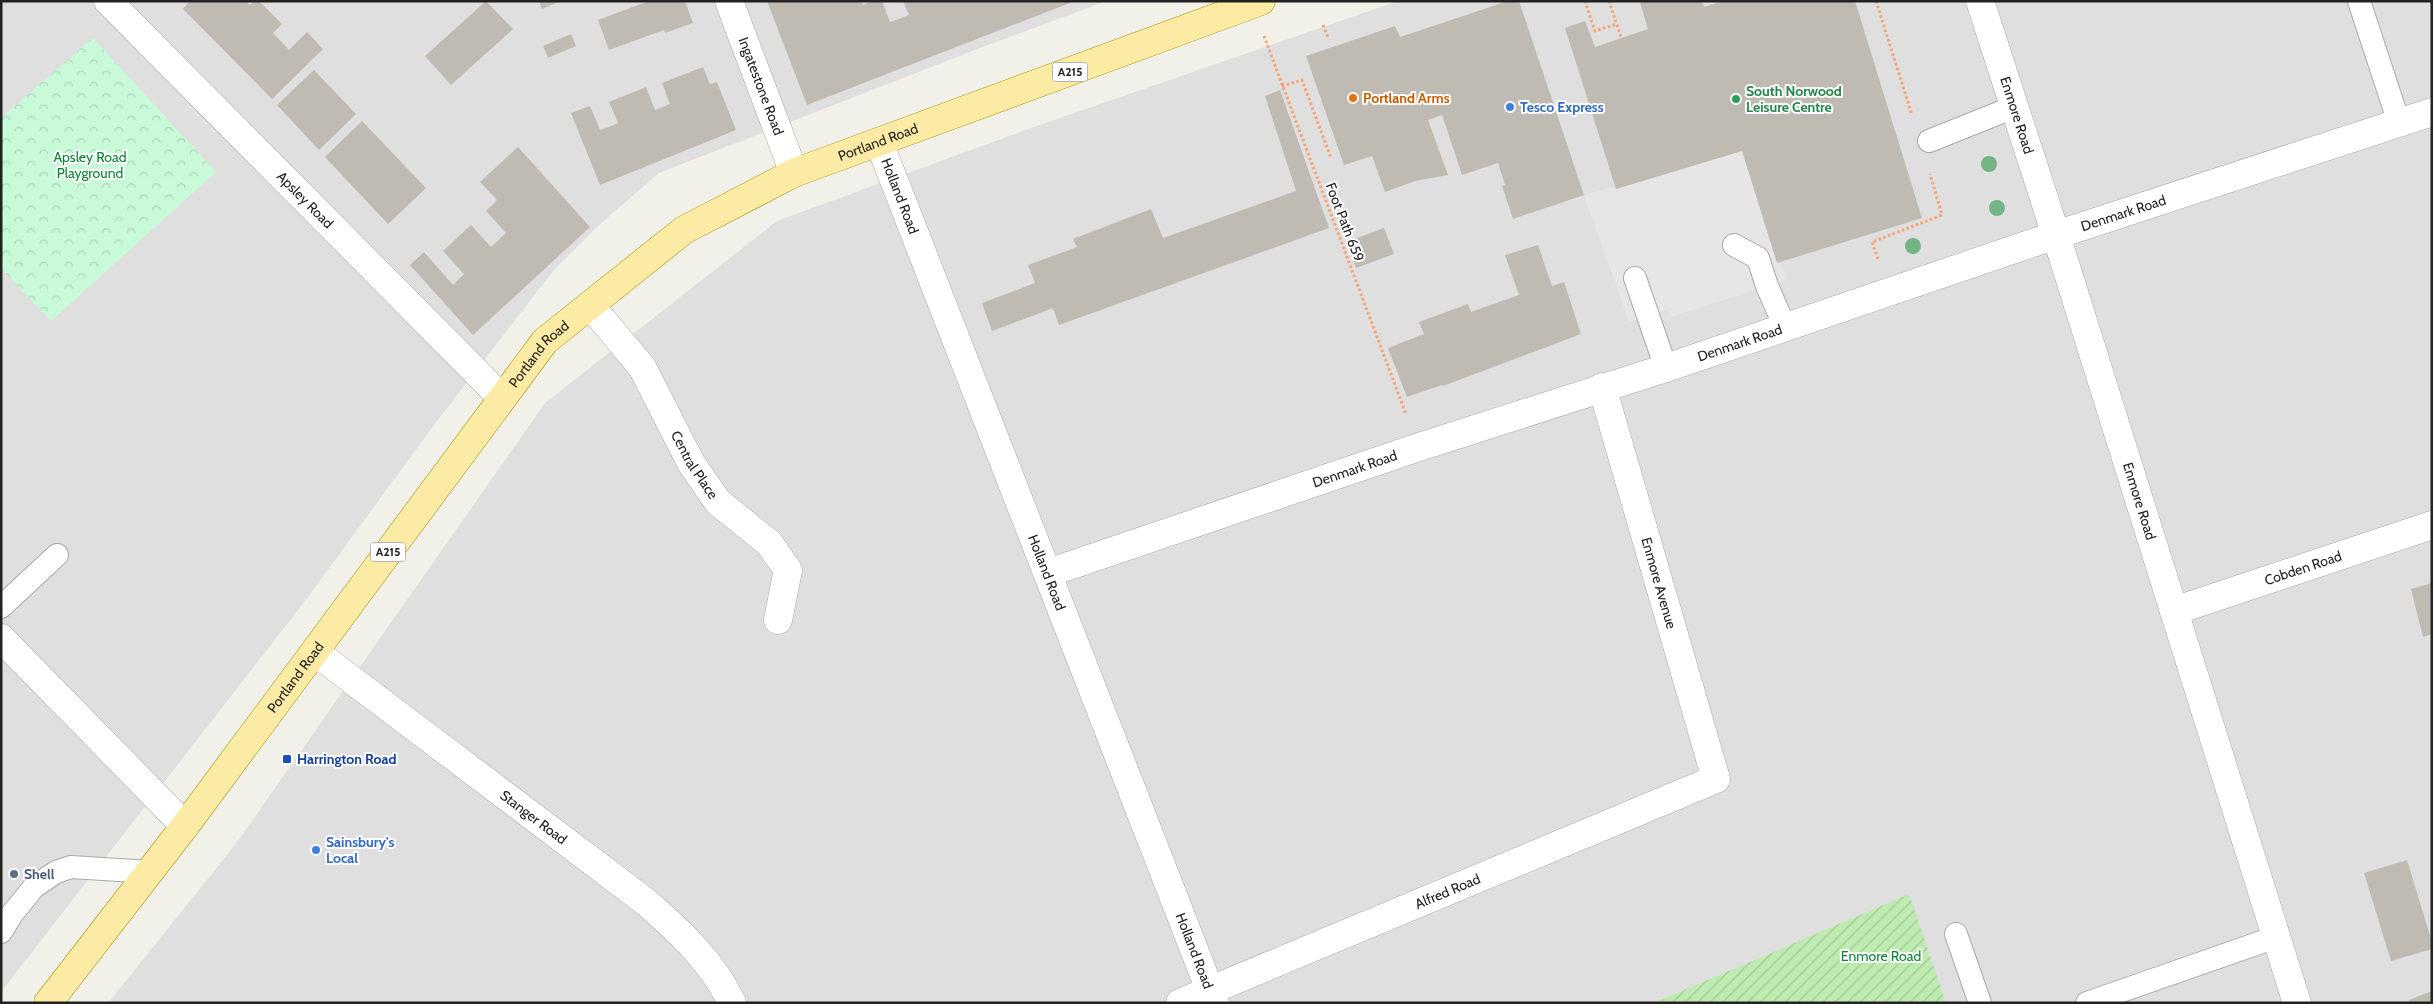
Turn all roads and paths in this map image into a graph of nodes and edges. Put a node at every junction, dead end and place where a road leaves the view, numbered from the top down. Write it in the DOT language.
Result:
graph roads {
  1 [pos="729,1"];
  2 [pos="1585,1"];
  3 [pos="1609,1"];
  4 [pos="1980,1"];
  5 [pos="2360,1"];
  6 [pos="1256,3"];
  7 [pos="123,7"];
  8 [pos="1616,24"];
  9 [pos="1323,25"];
  10 [pos="1620,37"];
  11 [pos="1328,38"];
  12 [pos="1282,86"];
  13 [pos="2014,107"];
  14 [pos="2432,112"];
  15 [pos="2399,123"];
  16 [pos="1928,141"];
  17 [pos="879,142"];
  18 [pos="1331,158"];
  19 [pos="794,173"];
  20 [pos="2056,235"];
  21 [pos="1734,245"];
  22 [pos="1635,278"];
  23 [pos="590,305"];
  24 [pos="1785,327"];
  25 [pos="1666,368"];
  26 [pos="1602,388"];
  27 [pos="502,398"];
  28 [pos="1419,447"];
  29 [pos="2432,525"];
  30 [pos="58,555"];
  31 [pos="1048,573"];
  32 [pos="1,607"];
  33 [pos="2174,611"];
  34 [pos="778,620"];
  35 [pos="1,638"];
  36 [pos="315,652"];
  37 [pos="1716,779"];
  38 [pos="186,826"];
  39 [pos="151,872"];
  40 [pos="1,932"];
  41 [pos="1956,934"];
  42 [pos="2276,937"];
  43 [pos="1212,997"];
  44 [pos="48,1003"];
  45 [pos="732,1003"];
  46 [pos="1180,1003"];
  47 [pos="1980,1003"];
  48 [pos="2087,1003"];
  49 [pos="2297,1003"];
  1 -- 19 [label="street, Ingatestone Road"];
  2 -- 8 [label="path"];
  3 -- 8 [label="path"];
  4 -- 13 [label="street, Enmore Road"];
  5 -- 15 [label="lane"];
  6 -- 12 [label="path, Foot Path 659"];
  6 -- 17 [label="main road, Portland Road / A215"];
  7 -- 27 [label="street, Apsley Road"];
  8 -- 10 [label="path"];
  9 -- 11 [label="path"];
  12 -- 18 [label="path"];
  12 -- 28 [label="path, Foot Path 659"];
  13 -- 16 [label="lane"];
  13 -- 20 [label="street, Enmore Road"];
  14 -- 15 [label="street, Denmark Road"];
  15 -- 20 [label="street, Denmark Road"];
  17 -- 19 [label="main road, Portland Road / A215"];
  17 -- 31 [label="street, Holland Road"];
  19 -- 23 [label="main road, Portland Road / A215"];
  20 -- 24 [label="street, Denmark Road"];
  20 -- 33 [label="street, Enmore Road"];
  21 -- 24 [label="lane"];
  22 -- 25 [label="lane"];
  23 -- 27 [label="main road, Portland Road / A215"];
  23 -- 34 [label="street, Central Place"];
  24 -- 25 [label="street, Denmark Road"];
  25 -- 26 [label="street, Denmark Road"];
  26 -- 28 [label="street, Denmark Road"];
  26 -- 37 [label="street, Enmore Avenue"];
  27 -- 36 [label="main road, Portland Road / A215"];
  28 -- 31 [label="street, Denmark Road"];
  29 -- 33 [label="street, Cobden Road"];
  30 -- 32 [label="lane"];
  31 -- 43 [label="street, Holland Road"];
  33 -- 42 [label="street, Enmore Road"];
  35 -- 38 [label="street"];
  36 -- 38 [label="main road, Portland Road / A215"];
  36 -- 45 [label="street, Stanger Road"];
  37 -- 43 [label="street, Alfred Road"];
  38 -- 39 [label="main road, Portland Road / A215"];
  39 -- 40 [label="lane"];
  39 -- 44 [label="main road, Portland Road / A215"];
  41 -- 47 [label="lane"];
  42 -- 48 [label="lane"];
  42 -- 49 [label="street, Enmore Road"];
  43 -- 46 [label="street, Alfred Road"];
}
